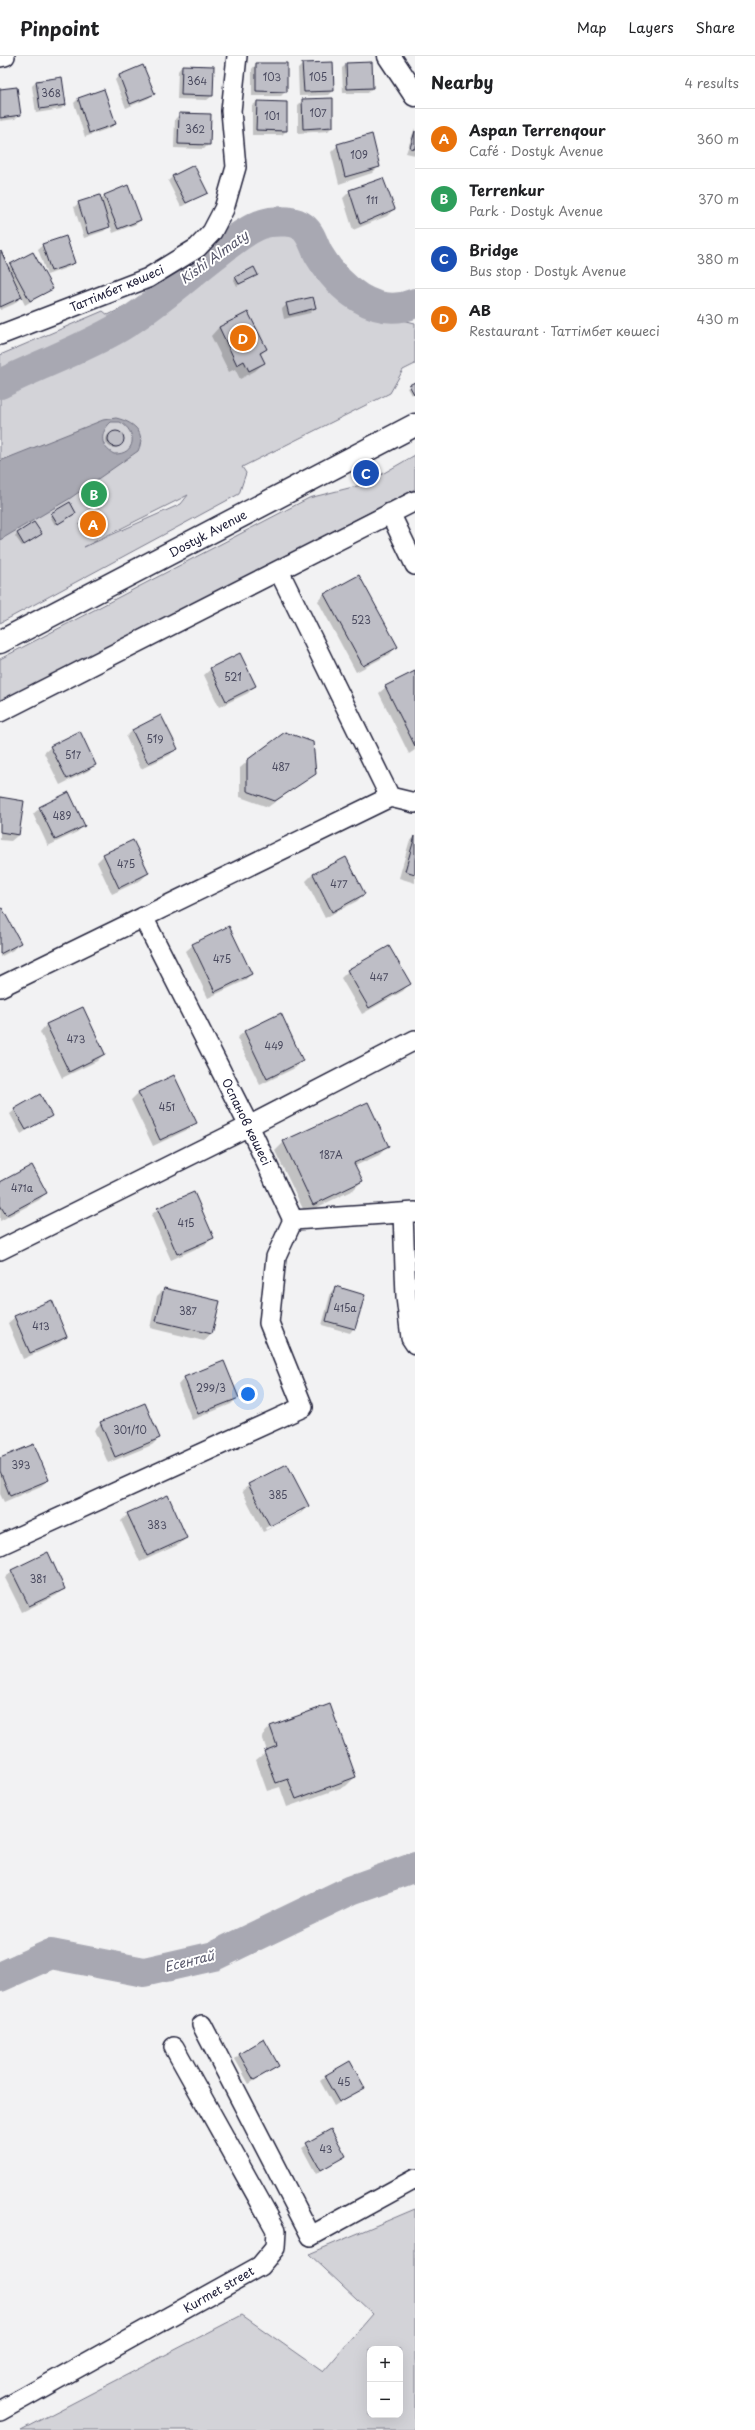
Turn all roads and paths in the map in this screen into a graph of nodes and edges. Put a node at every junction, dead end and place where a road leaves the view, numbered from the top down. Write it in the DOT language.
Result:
graph roads {
  1 [pos="5,56"];
  2 [pos="237,56"];
  3 [pos="389,56"];
  4 [pos="0,57"];
  5 [pos="415,95"];
  6 [pos="0,335"];
  7 [pos="415,425"];
  8 [pos="415,501"];
  9 [pos="390,513"];
  10 [pos="415,565"];
  11 [pos="279,571"];
  12 [pos="0,642"];
  13 [pos="0,712"];
  14 [pos="390,797"];
  15 [pos="415,803"];
  16 [pos="143,917"];
  17 [pos="0,987"];
  18 [pos="415,1040"];
  19 [pos="249,1126"];
  20 [pos="409,1212"];
  21 [pos="293,1220"];
  22 [pos="0,1250"];
  23 [pos="415,1344"];
  24 [pos="0,1545"];
  25 [pos="202,2025"];
  26 [pos="174,2047"];
  27 [pos="415,2179"];
  28 [pos="0,2411"];
  1 -- 4 [label="street"];
  2 -- 6 [label="street, Таттімбет көшесі"];
  3 -- 5 [label="main road"];
  7 -- 12 [label="main road, Dostyk Avenue"];
  8 -- 9 [label="street"];
  9 -- 10 [label="street"];
  9 -- 11 [label="street"];
  11 -- 13 [label="street"];
  11 -- 14 [label="street"];
  14 -- 15 [label="street"];
  14 -- 16 [label="street"];
  16 -- 17 [label="street"];
  16 -- 19 [label="street, Оспанов көшесі"];
  18 -- 19 [label="street"];
  19 -- 21 [label="street, Оспанов көшесі"];
  19 -- 22 [label="street"];
  20 -- 21 [label="street"];
  20 -- 23 [label="street"];
  21 -- 24 [label="street"];
  25 -- 27 [label="street"];
  26 -- 28 [label="street, Kurmet street"];
}
